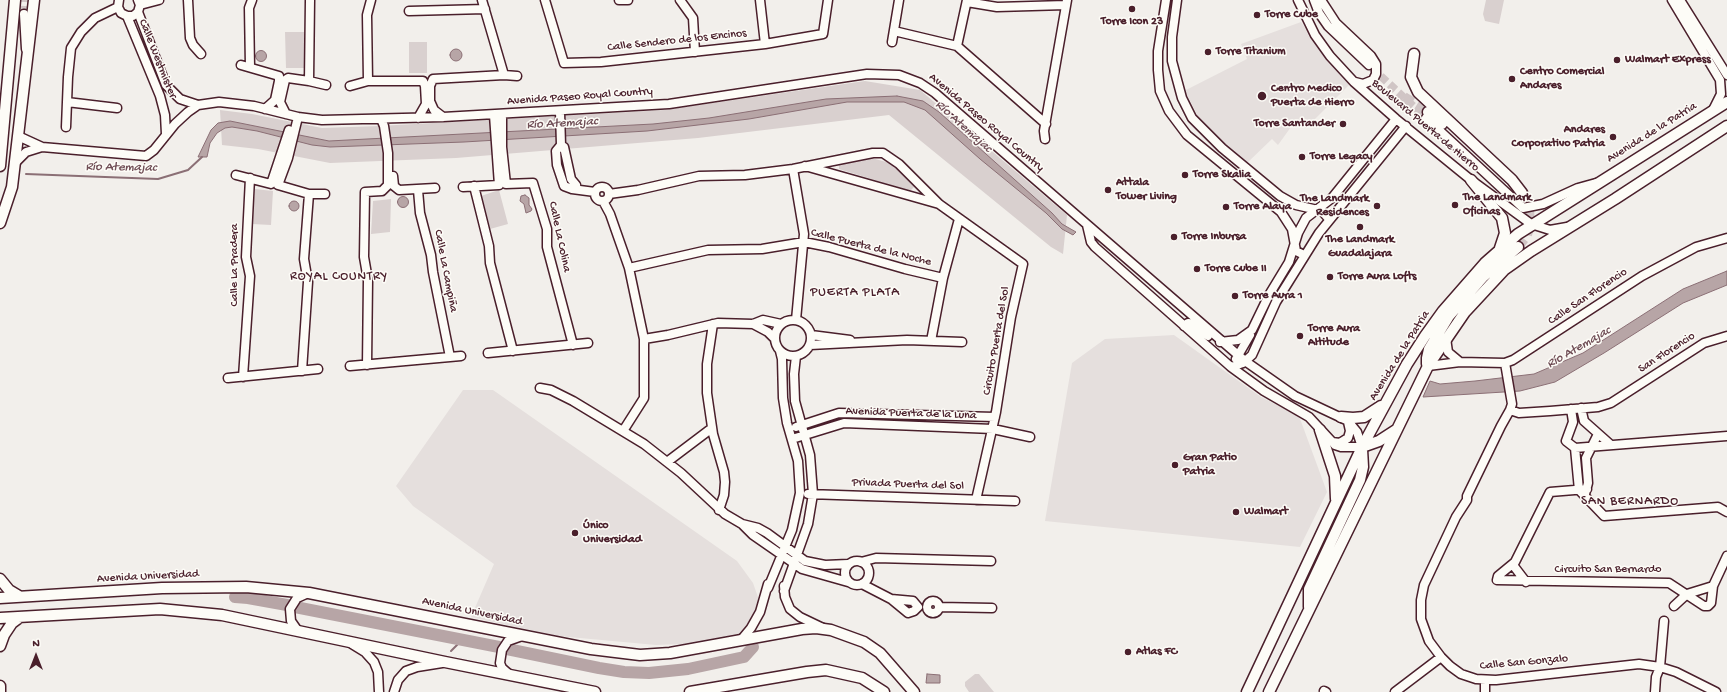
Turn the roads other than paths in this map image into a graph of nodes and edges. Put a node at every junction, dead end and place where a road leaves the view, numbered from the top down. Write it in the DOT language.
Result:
graph roads {
  1 [pos="15,0"];
  2 [pos="34,0"];
  3 [pos="159,0"];
  4 [pos="188,0"];
  5 [pos="252,0"];
  6 [pos="310,0"];
  7 [pos="370,0"];
  8 [pos="482,0"];
  9 [pos="545,0"];
  10 [pos="620,0"];
  11 [pos="628,0"];
  12 [pos="680,0"];
  13 [pos="760,0"];
  14 [pos="828,0"];
  15 [pos="899,0"];
  16 [pos="1166,0"];
  17 [pos="1177,0"];
  18 [pos="1298,0"];
  19 [pos="1314,0"];
  20 [pos="1321,0"];
  21 [pos="1672,0"];
  22 [pos="1680,0"];
  23 [pos="967,1"];
  24 [pos="1067,2"];
  25 [pos="119,3"];
  26 [pos="139,6"];
  27 [pos="485,10"];
  28 [pos="409,11"];
  29 [pos="24,14"];
  30 [pos="127,16"];
  31 [pos="894,31"];
  32 [pos="892,42"];
  33 [pos="764,44"];
  34 [pos="957,46"];
  35 [pos="695,52"];
  36 [pos="201,54"];
  37 [pos="1414,54"];
  38 [pos="27,61"];
  39 [pos="1158,62"];
  40 [pos="1172,62"];
  41 [pos="241,65"];
  42 [pos="1369,65"];
  43 [pos="250,67"];
  44 [pos="504,74"];
  45 [pos="1727,75"];
  46 [pos="518,76"];
  47 [pos="309,81"];
  48 [pos="368,81"];
  49 [pos="1354,82"];
  50 [pos="326,85"];
  51 [pos="350,86"];
  52 [pos="170,90"];
  53 [pos="160,96"];
  54 [pos="67,102"];
  55 [pos="1727,102"];
  56 [pos="198,105"];
  57 [pos="117,108"];
  58 [pos="265,109"];
  59 [pos="1712,112"];
  60 [pos="560,115"];
  61 [pos="1427,115"];
  62 [pos="443,117"];
  63 [pos="381,118"];
  64 [pos="394,118"];
  65 [pos="418,118"];
  66 [pos="292,119"];
  67 [pos="498,119"];
  68 [pos="1396,119"];
  69 [pos="1046,124"];
  70 [pos="1198,124"];
  71 [pos="1406,126"];
  72 [pos="1727,126"];
  73 [pos="66,127"];
  74 [pos="387,129"];
  75 [pos="2,132"];
  76 [pos="166,134"];
  77 [pos="1187,134"];
  78 [pos="18,136"];
  79 [pos="1045,139"];
  80 [pos="1,144"];
  81 [pos="287,145"];
  82 [pos="561,145"];
  83 [pos="42,147"];
  84 [pos="500,148"];
  85 [pos="390,153"];
  86 [pos="15,163"];
  87 [pos="0,166"];
  88 [pos="805,166"];
  89 [pos="793,168"];
  90 [pos="236,174"];
  91 [pos="250,178"];
  92 [pos="1471,180"];
  93 [pos="1597,183"];
  94 [pos="474,186"];
  95 [pos="463,187"];
  96 [pos="574,187"];
  97 [pos="435,188"];
  98 [pos="418,190"];
  99 [pos="595,192"];
  100 [pos="309,194"];
  101 [pos="325,194"];
  102 [pos="609,194"];
  103 [pos="603,201"];
  104 [pos="939,204"];
  105 [pos="1317,209"];
  106 [pos="959,219"];
  107 [pos="1329,219"];
  108 [pos="0,222"];
  109 [pos="1531,224"];
  110 [pos="1087,225"];
  111 [pos="1568,226"];
  112 [pos="1727,238"];
  113 [pos="804,242"];
  114 [pos="1295,246"];
  115 [pos="1518,247"];
  116 [pos="1498,250"];
  117 [pos="1304,255"];
  118 [pos="629,268"];
  119 [pos="1122,271"];
  120 [pos="943,278"];
  121 [pos="1154,282"];
  122 [pos="796,320"];
  123 [pos="713,324"];
  124 [pos="753,324"];
  125 [pos="781,324"];
  126 [pos="1184,326"];
  127 [pos="1252,330"];
  128 [pos="811,335"];
  129 [pos="1425,336"];
  130 [pos="1727,336"];
  131 [pos="774,338"];
  132 [pos="1446,338"];
  133 [pos="644,339"];
  134 [pos="931,341"];
  135 [pos="861,342"];
  136 [pos="962,342"];
  137 [pos="588,343"];
  138 [pos="1223,343"];
  139 [pos="573,345"];
  140 [pos="810,346"];
  141 [pos="513,351"];
  142 [pos="780,352"];
  143 [pos="488,353"];
  144 [pos="1238,355"];
  145 [pos="461,356"];
  146 [pos="796,356"];
  147 [pos="450,357"];
  148 [pos="1245,361"];
  149 [pos="1460,362"];
  150 [pos="1505,363"];
  151 [pos="367,365"];
  152 [pos="350,366"];
  153 [pos="1428,366"];
  154 [pos="1231,367"];
  155 [pos="318,369"];
  156 [pos="302,371"];
  157 [pos="243,377"];
  158 [pos="228,378"];
  159 [pos="540,388"];
  160 [pos="1264,391"];
  161 [pos="1305,402"];
  162 [pos="1386,402"];
  163 [pos="1582,408"];
  164 [pos="1510,410"];
  165 [pos="1571,410"];
  166 [pos="904,415"];
  167 [pos="995,418"];
  168 [pos="1344,419"];
  169 [pos="904,425"];
  170 [pos="801,426"];
  171 [pos="712,428"];
  172 [pos="1397,428"];
  173 [pos="993,429"];
  174 [pos="789,430"];
  175 [pos="1320,430"];
  176 [pos="623,431"];
  177 [pos="804,434"];
  178 [pos="1598,434"];
  179 [pos="1727,436"];
  180 [pos="1030,438"];
  181 [pos="792,439"];
  182 [pos="1331,442"];
  183 [pos="1611,445"];
  184 [pos="1362,447"];
  185 [pos="1592,447"];
  186 [pos="1575,448"];
  187 [pos="667,462"];
  188 [pos="1584,492"];
  189 [pos="800,493"];
  190 [pos="813,494"];
  191 [pos="976,500"];
  192 [pos="1015,501"];
  193 [pos="1335,505"];
  194 [pos="719,510"];
  195 [pos="1727,512"];
  196 [pos="742,524"];
  197 [pos="785,546"];
  198 [pos="781,555"];
  199 [pos="798,556"];
  200 [pos="1727,556"];
  201 [pos="991,561"];
  202 [pos="861,562"];
  203 [pos="794,564"];
  204 [pos="848,564"];
  205 [pos="1513,565"];
  206 [pos="0,579"];
  207 [pos="848,582"];
  208 [pos="1526,582"];
  209 [pos="862,584"];
  210 [pos="1713,586"];
  211 [pos="309,593"];
  212 [pos="1687,594"];
  213 [pos="19,596"];
  214 [pos="0,598"];
  215 [pos="1674,606"];
  216 [pos="992,608"];
  217 [pos="1309,609"];
  218 [pos="20,617"];
  219 [pos="0,618"];
  220 [pos="1664,621"];
  221 [pos="828,630"];
  222 [pos="298,631"];
  223 [pos="522,636"];
  224 [pos="741,640"];
  225 [pos="348,642"];
  226 [pos="0,646"];
  227 [pos="1441,657"];
  228 [pos="444,662"];
  229 [pos="1660,667"];
  230 [pos="511,675"];
  231 [pos="1485,680"];
  232 [pos="0,686"];
  233 [pos="580,690"];
  234 [pos="708,690"];
  235 [pos="0,692"];
  236 [pos="379,692"];
  237 [pos="394,692"];
  238 [pos="595,692"];
  239 [pos="690,692"];
  240 [pos="884,692"];
  241 [pos="914,692"];
  242 [pos="1246,692"];
  243 [pos="1269,692"];
  244 [pos="1395,692"];
  245 [pos="1485,692"];
  246 [pos="1655,692"];
  247 [pos="1716,692"];
  1 -- 75 [label="main road"];
  2 -- 38 [label="main road"];
  3 -- 26 [label="street"];
  4 -- 36 [label="street"];
  5 -- 43 [label="street"];
  6 -- 47 [label="street"];
  7 -- 48 [label="street"];
  8 -- 27 [label="street"];
  9 -- 35 [label="street, Calle Sendero de los Encinos"];
  10 -- 11 [label="street"];
  12 -- 35 [label="street"];
  13 -- 33 [label="street"];
  14 -- 33 [label="street, Calle Sendero de los Encinos"];
  15 -- 31 [label="street"];
  16 -- 39 [label="street"];
  17 -- 40 [label="street"];
  18 -- 49 [label="street, Boulevard Puerta de Hierro"];
  19 -- 42 [label="street, Boulevard Puerta de Hierro"];
  20 -- 49 [label="street"];
  21 -- 59 [label="street"];
  22 -- 45 [label="street"];
  23 -- 24 [label="street"];
  23 -- 34 [label="street"];
  24 -- 69 [label="street"];
  25 -- 30 [label="street"];
  25 -- 54 [label="street"];
  26 -- 30 [label="street"];
  26 -- 52 [label="street, Calle Westmister"];
  27 -- 28 [label="street"];
  27 -- 44 [label="street"];
  29 -- 38 [label="street"];
  30 -- 53 [label="street, Calle Westmister"];
  31 -- 32 [label="street"];
  31 -- 34 [label="street"];
  33 -- 35 [label="street, Calle Sendero de los Encinos"];
  34 -- 69 [label="street"];
  37 -- 61 [label="main road"];
  38 -- 78 [label="main road"];
  39 -- 40 [label="street"];
  39 -- 77 [label="street"];
  40 -- 70 [label="street"];
  41 -- 43 [label="street"];
  43 -- 58 [label="street"];
  44 -- 46 [label="street"];
  44 -- 62 [label="street"];
  47 -- 50 [label="street"];
  47 -- 66 [label="street"];
  48 -- 51 [label="street"];
  48 -- 65 [label="street"];
  49 -- 68 [label="street, Boulevard Puerta de Hierro"];
  52 -- 53 [label="street"];
  52 -- 56 [label="street, Calle Westmister"];
  53 -- 76 [label="street, Calle Westmister"];
  54 -- 57 [label="street"];
  54 -- 73 [label="street"];
  55 -- 59 [label="main road, Avenida de la Patria"];
  56 -- 58 [label="street, Avenida Paseo Royal Country"];
  56 -- 76 [label="street, Avenida Paseo Royal Country"];
  58 -- 66 [label="street, Avenida Paseo Royal Country"];
  59 -- 93 [label="main road, Avenida de la Patria"];
  60 -- 67 [label="street, Avenida Paseo Royal Country"];
  60 -- 82 [label="street"];
  60 -- 110 [label="street, Avenida Paseo Royal Country"];
  61 -- 93 [label="street, Boulevard Puerta de Hierro"];
  62 -- 65 [label="street, Avenida Paseo Royal Country"];
  62 -- 67 [label="street, Avenida Paseo Royal Country"];
  63 -- 64 [label="street, Avenida Paseo Royal Country"];
  63 -- 66 [label="street, Avenida Paseo Royal Country"];
  63 -- 74 [label="street"];
  64 -- 65 [label="street, Avenida Paseo Royal Country"];
  64 -- 74 [label="street"];
  66 -- 81 [label="street"];
  67 -- 84 [label="street, Calle La Colina"];
  68 -- 71 [label="street, Boulevard Puerta de Hierro"];
  68 -- 105 [label="street"];
  69 -- 79 [label="street"];
  70 -- 77 [label="street"];
  70 -- 105 [label="street"];
  71 -- 92 [label="street, Boulevard Puerta de Hierro"];
  71 -- 107 [label="street"];
  72 -- 111 [label="main road"];
  74 -- 85 [label="street"];
  75 -- 80 [label="main road"];
  76 -- 83 [label="street, Avenida Paseo Royal Country"];
  77 -- 114 [label="street"];
  78 -- 83 [label="street, Avenida Paseo Royal Country"];
  78 -- 86 [label="main road"];
  80 -- 87 [label="main road"];
  81 -- 91 [label="street"];
  81 -- 100 [label="street"];
  82 -- 96 [label="street"];
  82 -- 96 [label="street"];
  83 -- 86 [label="street, Avenida Paseo Royal Country"];
  84 -- 94 [label="street, Calle La Colina"];
  84 -- 139 [label="street, Calle La Colina"];
  85 -- 98 [label="street"];
  85 -- 151 [label="street"];
  86 -- 108 [label="main road"];
  88 -- 89 [label="street, Circuito Puerta del Sol"];
  88 -- 104 [label="street, Circuito Puerta del Sol"];
  88 -- 104 [label="street, Circuito Puerta del Sol"];
  89 -- 102 [label="street, Circuito Puerta del Sol"];
  89 -- 113 [label="street"];
  90 -- 91 [label="street"];
  91 -- 157 [label="street, Calle La Pradera"];
  92 -- 109 [label="street, Boulevard Puerta de Hierro"];
  92 -- 116 [label="main road"];
  93 -- 109 [label="main road, Avenida de la Patria"];
  94 -- 95 [label="street, Calle La Colina"];
  94 -- 141 [label="street"];
  96 -- 99 [label="street"];
  97 -- 98 [label="street"];
  98 -- 147 [label="street, Calle La Campiña"];
  99 -- 102 [label="street"];
  99 -- 103 [label="street"];
  100 -- 101 [label="street"];
  100 -- 156 [label="street"];
  102 -- 103 [label="street"];
  103 -- 118 [label="street"];
  104 -- 106 [label="street, Circuito Puerta del Sol"];
  105 -- 107 [label="street"];
  105 -- 114 [label="street"];
  106 -- 120 [label="street"];
  106 -- 167 [label="street, Circuito Puerta del Sol"];
  107 -- 117 [label="street"];
  109 -- 111 [label="street, Boulevard Puerta de Hierro"];
  109 -- 116 [label="main road, Avenida de la Patria"];
  110 -- 119 [label="street"];
  110 -- 121 [label="street, Avenida Paseo Royal Country"];
  111 -- 132 [label="main road"];
  112 -- 150 [label="street, Calle San Florencio"];
  113 -- 118 [label="street, Calle Puerta de la Noche"];
  113 -- 120 [label="street, Calle Puerta de la Noche"];
  113 -- 122 [label="street"];
  114 -- 117 [label="street"];
  114 -- 127 [label="street"];
  115 -- 153 [label="main road"];
  116 -- 129 [label="main road, Avenida de la Patria"];
  117 -- 148 [label="street"];
  118 -- 133 [label="street"];
  119 -- 121 [label="street"];
  119 -- 126 [label="street"];
  120 -- 134 [label="street"];
  121 -- 138 [label="street, Avenida Paseo Royal Country"];
  122 -- 125 [label="street"];
  122 -- 128 [label="street"];
  123 -- 124 [label="street"];
  123 -- 133 [label="street"];
  123 -- 171 [label="street"];
  124 -- 125 [label="street"];
  124 -- 131 [label="street"];
  125 -- 131 [label="street"];
  126 -- 138 [label="street"];
  126 -- 154 [label="street"];
  127 -- 138 [label="street"];
  127 -- 144 [label="street"];
  128 -- 135 [label="street"];
  128 -- 140 [label="street"];
  129 -- 153 [label="main road"];
  129 -- 162 [label="main road, Avenida de la Patria"];
  130 -- 163 [label="street, San Florencio"];
  131 -- 142 [label="street"];
  132 -- 149 [label="street"];
  132 -- 153 [label="main road"];
  133 -- 176 [label="street"];
  134 -- 135 [label="street"];
  134 -- 136 [label="street"];
  135 -- 140 [label="street"];
  137 -- 139 [label="street"];
  138 -- 144 [label="street, Avenida Paseo Royal Country"];
  139 -- 141 [label="street"];
  140 -- 146 [label="street"];
  141 -- 143 [label="street"];
  142 -- 146 [label="street"];
  142 -- 174 [label="street"];
  144 -- 148 [label="street, Avenida Paseo Royal Country"];
  144 -- 154 [label="street"];
  145 -- 147 [label="street"];
  146 -- 170 [label="street"];
  147 -- 151 [label="street"];
  148 -- 154 [label="street"];
  148 -- 161 [label="street, Avenida Paseo Royal Country"];
  149 -- 150 [label="street, Calle San Florencio"];
  149 -- 153 [label="street, Calle San Florencio"];
  150 -- 164 [label="street, Calle San Gonzalo"];
  151 -- 152 [label="street"];
  153 -- 172 [label="main road"];
  154 -- 160 [label="street"];
  155 -- 156 [label="street"];
  156 -- 157 [label="street"];
  157 -- 158 [label="street"];
  159 -- 176 [label="street"];
  160 -- 161 [label="street"];
  160 -- 175 [label="street"];
  161 -- 168 [label="street, Avenida Paseo Royal Country"];
  162 -- 168 [label="main road"];
  162 -- 184 [label="main road, Avenida de la Patria"];
  163 -- 165 [label="street"];
  163 -- 178 [label="street"];
  164 -- 165 [label="street"];
  164 -- 227 [label="street, Calle San Gonzalo"];
  165 -- 186 [label="street"];
  166 -- 167 [label="street, Avenida Puerta de la Luna"];
  166 -- 169 [label="street"];
  166 -- 170 [label="street, Avenida Puerta de la Luna"];
  167 -- 173 [label="street, Circuito Puerta del Sol"];
  168 -- 182 [label="street"];
  168 -- 184 [label="street"];
  169 -- 173 [label="street, Avenida Puerta de la Luna"];
  169 -- 177 [label="street, Avenida Puerta de la Luna"];
  170 -- 174 [label="street, Avenida Puerta de la Luna"];
  170 -- 177 [label="street"];
  171 -- 187 [label="street"];
  171 -- 194 [label="street"];
  172 -- 184 [label="main road"];
  172 -- 217 [label="main road"];
  173 -- 180 [label="street, Avenida Puerta de la Luna"];
  173 -- 191 [label="street, Circuito Puerta del Sol"];
  174 -- 181 [label="street"];
  175 -- 182 [label="street"];
  175 -- 193 [label="main road"];
  176 -- 187 [label="street"];
  177 -- 181 [label="street, Avenida Puerta de la Luna"];
  177 -- 190 [label="street"];
  178 -- 183 [label="street"];
  178 -- 185 [label="street"];
  179 -- 183 [label="street"];
  181 -- 189 [label="street"];
  182 -- 184 [label="street"];
  183 -- 185 [label="street"];
  184 -- 193 [label="main road, Avenida de la Patria"];
  184 -- 217 [label="main road"];
  185 -- 186 [label="street"];
  185 -- 188 [label="street"];
  186 -- 188 [label="street"];
  187 -- 194 [label="street"];
  188 -- 195 [label="street"];
  188 -- 205 [label="street, Circuito San Bernardo"];
  189 -- 190 [label="street, Privada Puerta del Sol"];
  189 -- 197 [label="street"];
  190 -- 191 [label="street, Privada Puerta del Sol"];
  190 -- 199 [label="street"];
  191 -- 192 [label="street, Privada Puerta del Sol"];
  193 -- 242 [label="main road, Avenida de la Patria"];
  194 -- 196 [label="street"];
  196 -- 197 [label="street"];
  196 -- 198 [label="street"];
  197 -- 198 [label="street"];
  197 -- 199 [label="street"];
  198 -- 203 [label="street"];
  198 -- 224 [label="street"];
  199 -- 203 [label="street"];
  199 -- 204 [label="street"];
  200 -- 210 [label="street, Circuito San Bernardo"];
  201 -- 202 [label="street"];
  202 -- 204 [label="street"];
  202 -- 209 [label="street"];
  203 -- 207 [label="street"];
  203 -- 221 [label="street"];
  204 -- 207 [label="street"];
  205 -- 208 [label="street"];
  205 -- 208 [label="street, Circuito San Bernardo"];
  206 -- 213 [label="main road"];
  207 -- 209 [label="street"];
  208 -- 212 [label="street, Circuito San Bernardo"];
  209 -- 216 [label="street"];
  210 -- 212 [label="street"];
  210 -- 212 [label="street, Circuito San Bernardo"];
  211 -- 213 [label="main road, Avenida Universidad"];
  211 -- 222 [label="street"];
  211 -- 223 [label="main road, Avenida Universidad"];
  212 -- 215 [label="street"];
  213 -- 214 [label="main road, Avenida Universidad"];
  217 -- 243 [label="main road"];
  218 -- 219 [label="main road"];
  218 -- 222 [label="main road"];
  218 -- 226 [label="main road"];
  220 -- 229 [label="street"];
  221 -- 224 [label="main road, Avenida Universidad"];
  221 -- 241 [label="main road, Avenida Universidad"];
  222 -- 225 [label="main road"];
  223 -- 224 [label="main road, Avenida Universidad"];
  223 -- 230 [label="street"];
  225 -- 228 [label="main road"];
  225 -- 236 [label="street"];
  227 -- 231 [label="street, Calle San Gonzalo"];
  227 -- 244 [label="street"];
  228 -- 230 [label="main road"];
  228 -- 237 [label="street"];
  229 -- 231 [label="street, Calle San Gonzalo"];
  229 -- 246 [label="street"];
  229 -- 247 [label="street, Calle San Gonzalo"];
  230 -- 233 [label="main road"];
  231 -- 245 [label="street"];
  232 -- 235 [label="main road"];
  233 -- 238 [label="main road"];
  234 -- 239 [label="main road"];
  234 -- 240 [label="main road"];
}
